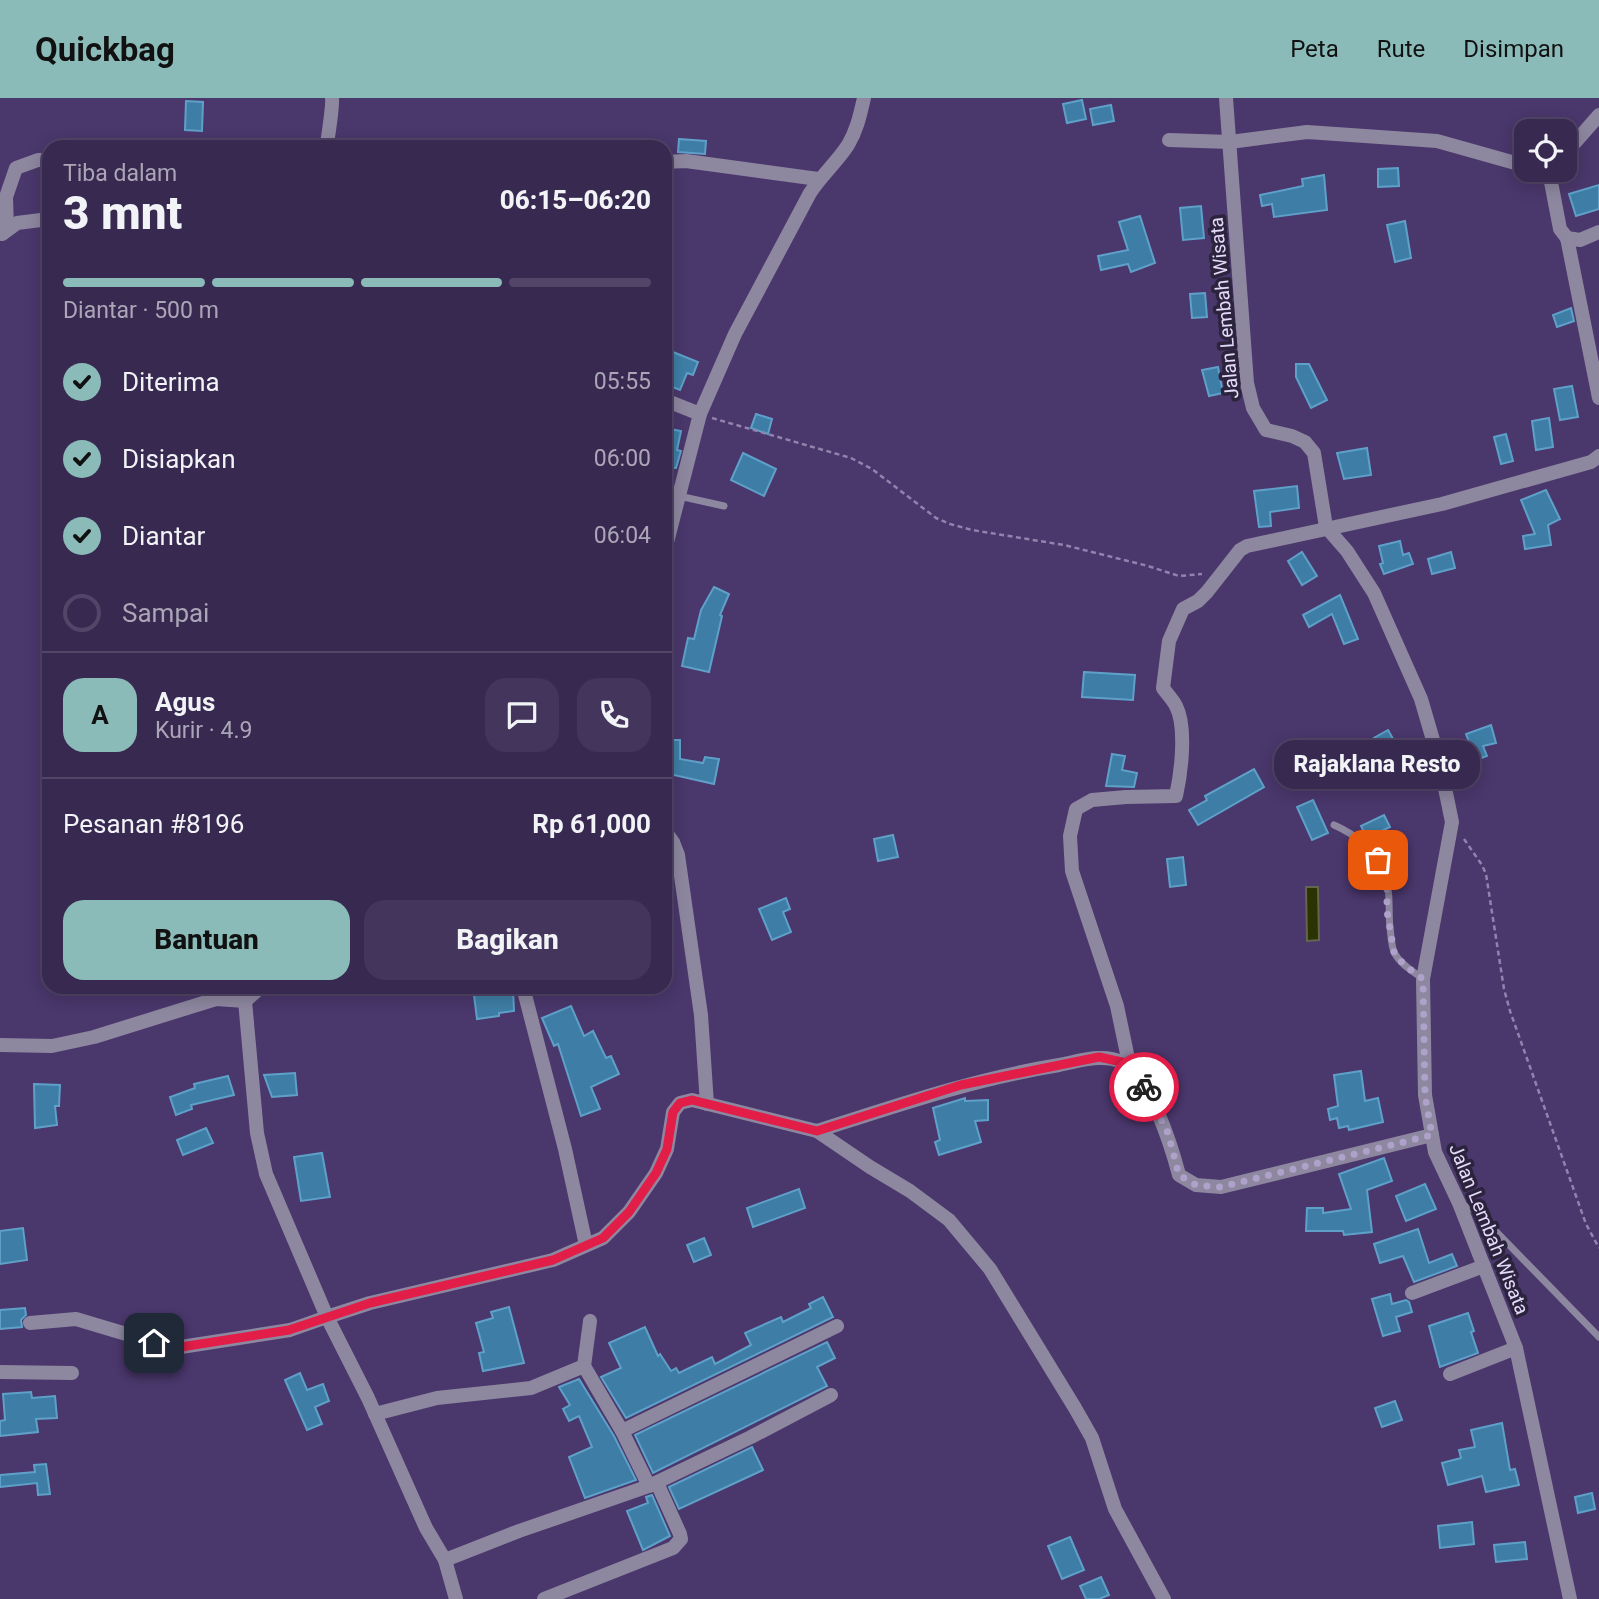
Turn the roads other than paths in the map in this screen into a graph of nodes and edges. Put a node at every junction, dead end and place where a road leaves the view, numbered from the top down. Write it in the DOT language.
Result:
graph roads {
  1 [pos="332,98"];
  2 [pos="864,98"];
  3 [pos="1226,98"];
  4 [pos="1599,115"];
  5 [pos="1169,139"];
  6 [pos="327,140"];
  7 [pos="1577,140"];
  8 [pos="1230,142"];
  9 [pos="42,160"];
  10 [pos="672,162"];
  11 [pos="1514,163"];
  12 [pos="818,179"];
  13 [pos="1551,182"];
  14 [pos="42,220"];
  15 [pos="1599,232"];
  16 [pos="4,233"];
  17 [pos="1567,238"];
  18 [pos="1596,370"];
  19 [pos="1599,398"];
  20 [pos="672,403"];
  21 [pos="700,414"];
  22 [pos="1599,456"];
  23 [pos="679,496"];
  24 [pos="724,506"];
  25 [pos="672,523"];
  26 [pos="1326,527"];
  27 [pos="1334,825"];
  28 [pos="672,841"];
  29 [pos="1423,979"];
  30 [pos="253,994"];
  31 [pos="525,994"];
  32 [pos="245,1001"];
  33 [pos="0,1045"];
  34 [pos="1130,1068"];
  35 [pos="707,1104"];
  36 [pos="817,1131"];
  37 [pos="1432,1135"];
  38 [pos="1459,1203"];
  39 [pos="586,1245"];
  40 [pos="1484,1266"];
  41 [pos="1412,1293"];
  42 [pos="327,1317"];
  43 [pos="590,1321"];
  44 [pos="30,1322"];
  45 [pos="837,1326"];
  46 [pos="1599,1337"];
  47 [pos="1516,1348"];
  48 [pos="584,1366"];
  49 [pos="0,1372"];
  50 [pos="72,1373"];
  51 [pos="1450,1374"];
  52 [pos="831,1395"];
  53 [pos="375,1414"];
  54 [pos="622,1431"];
  55 [pos="653,1485"];
  56 [pos="445,1560"];
  57 [pos="456,1599"];
  58 [pos="544,1599"];
  59 [pos="1164,1599"];
  60 [pos="1570,1599"];
  1 -- 6 [label="street"];
  2 -- 12 [label="street"];
  3 -- 8 [label="street, Jalan Lembah Wisata"];
  4 -- 7 [label="street"];
  5 -- 8 [label="street"];
  8 -- 11 [label="street"];
  8 -- 26 [label="street, Jalan Lembah Wisata"];
  9 -- 16 [label="street"];
  10 -- 12 [label="street"];
  12 -- 21 [label="street"];
  13 -- 17 [label="street"];
  14 -- 16 [label="street"];
  15 -- 17 [label="street"];
  17 -- 18 [label="street"];
  18 -- 19 [label="street"];
  20 -- 21 [label="street"];
  21 -- 23 [label="street"];
  22 -- 26 [label="street"];
  23 -- 24 [label="lane"];
  23 -- 25 [label="street"];
  26 -- 29 [label="street, Jalan Lembah Wisata"];
  26 -- 34 [label="street"];
  27 -- 29 [label="lane"];
  28 -- 35 [label="street"];
  29 -- 37 [label="street, Jalan Lembah Wisata"];
  30 -- 32 [label="street"];
  31 -- 39 [label="street"];
  32 -- 33 [label="street"];
  32 -- 42 [label="street"];
  34 -- 36 [label="street"];
  34 -- 37 [label="street"];
  35 -- 36 [label="street"];
  35 -- 39 [label="street"];
  36 -- 59 [label="street"];
  37 -- 38 [label="street, Jalan Lembah Wisata"];
  38 -- 40 [label="street, Jalan Lembah Wisata"];
  38 -- 46 [label="lane"];
  39 -- 42 [label="street"];
  40 -- 41 [label="street"];
  40 -- 47 [label="street, Jalan Lembah Wisata"];
  42 -- 44 [label="street"];
  42 -- 53 [label="street"];
  43 -- 48 [label="street"];
  45 -- 54 [label="street"];
  47 -- 51 [label="street"];
  47 -- 60 [label="street, Jalan Lembah Wisata"];
  48 -- 53 [label="street"];
  48 -- 54 [label="street"];
  49 -- 50 [label="street"];
  52 -- 55 [label="street"];
  53 -- 56 [label="street"];
  54 -- 55 [label="street"];
  55 -- 56 [label="street"];
  55 -- 58 [label="street"];
  56 -- 57 [label="street"];
}
